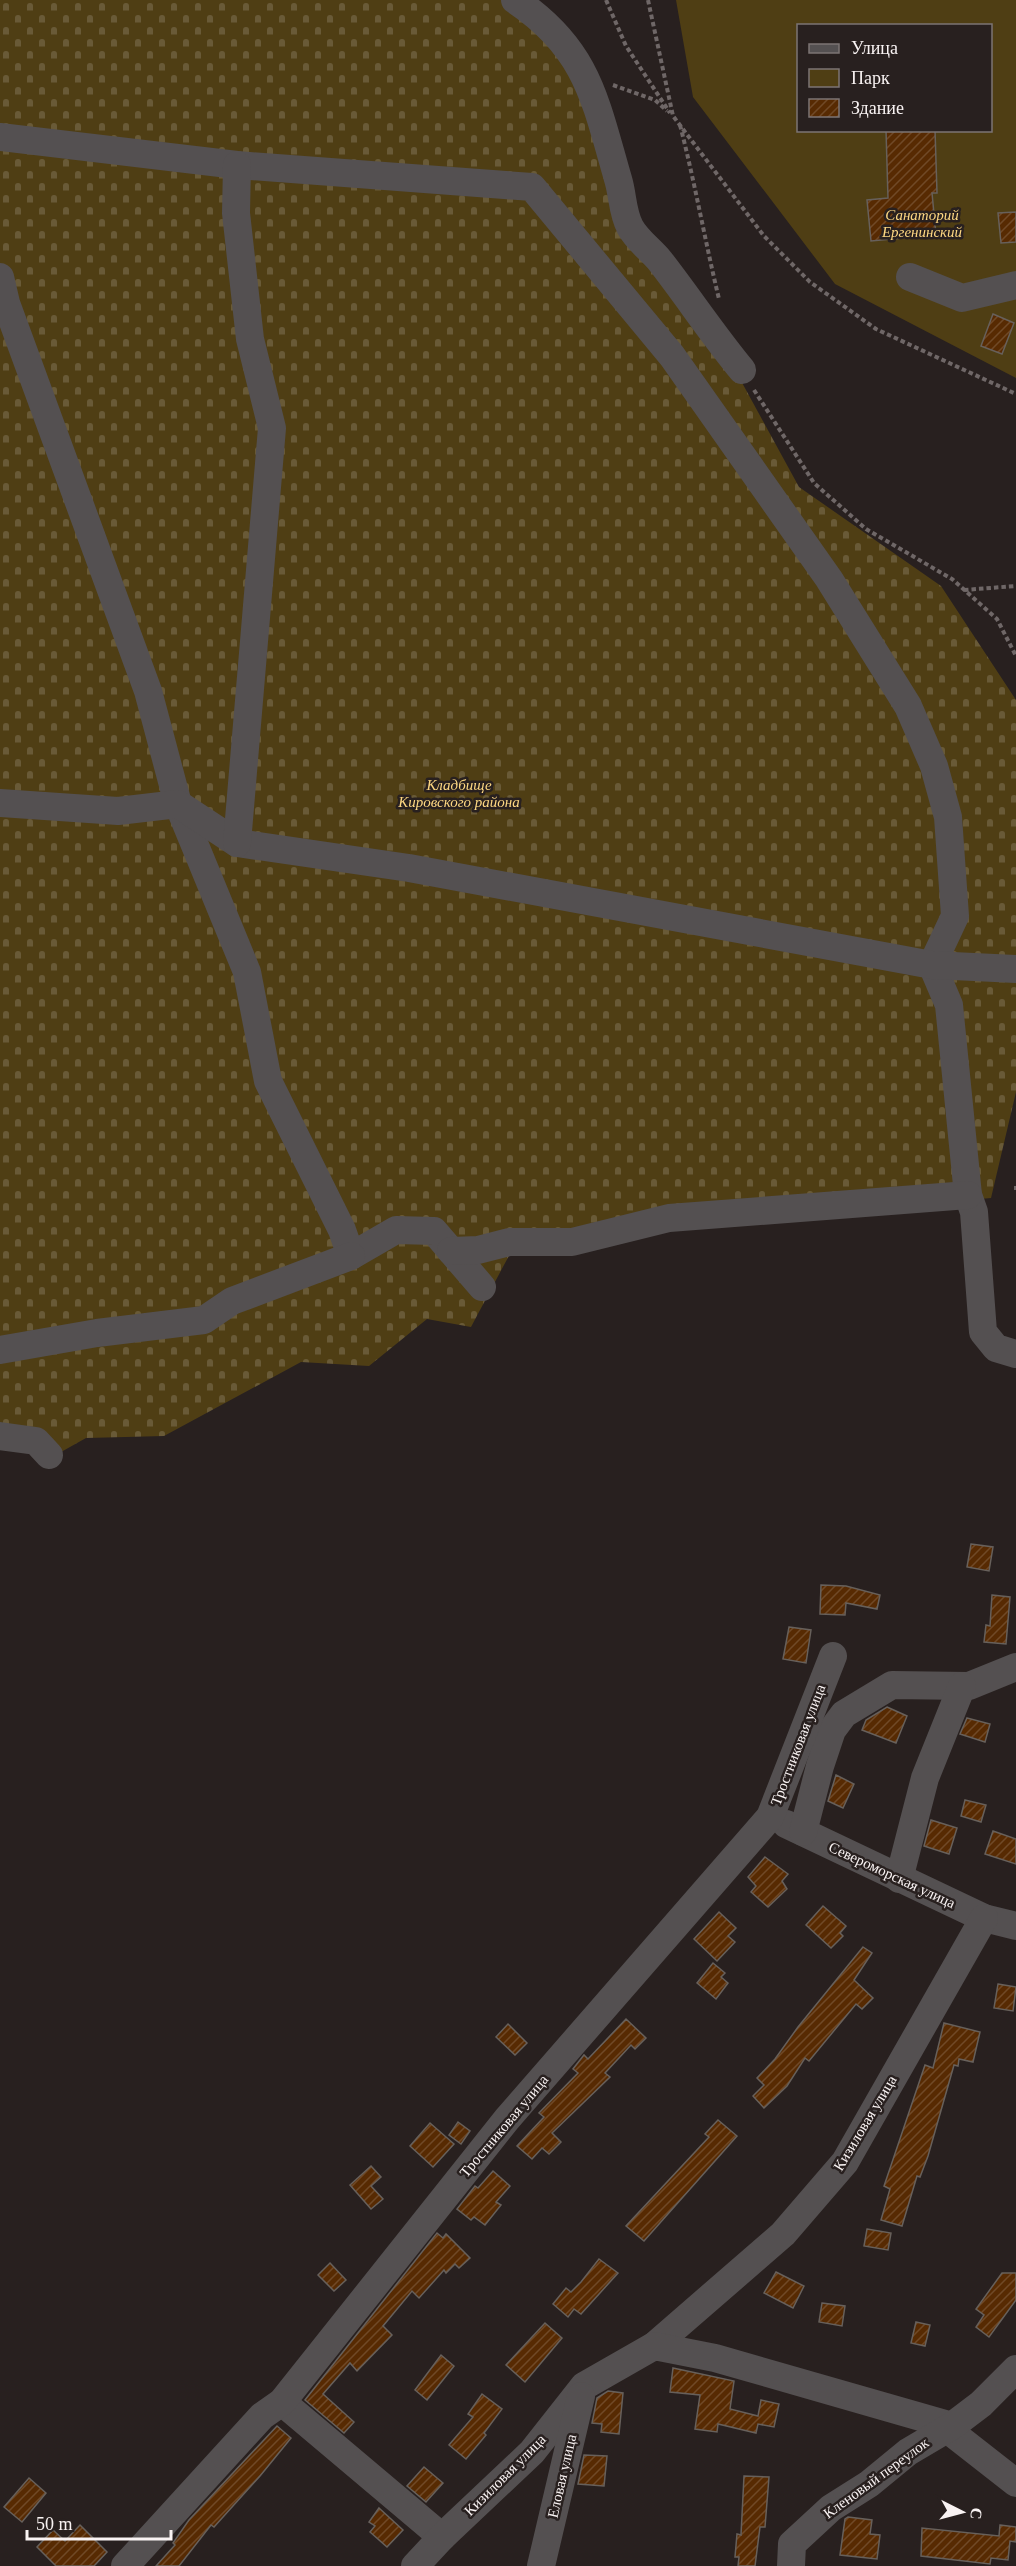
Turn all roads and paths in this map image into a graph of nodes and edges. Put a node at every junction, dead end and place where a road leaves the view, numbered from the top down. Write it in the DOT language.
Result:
graph roads {
  1 [pos="514,0"];
  2 [pos="606,0"];
  3 [pos="648,0"];
  4 [pos="582,68"];
  5 [pos="672,116"];
  6 [pos="680,125"];
  7 [pos="0,137"];
  8 [pos="237,165"];
  9 [pos="0,277"];
  10 [pos="910,277"];
  11 [pos="1016,285"];
  12 [pos="721,309"];
  13 [pos="742,370"];
  14 [pos="1016,394"];
  15 [pos="1016,586"];
  16 [pos="964,590"];
  17 [pos="1016,656"];
  18 [pos="0,803"];
  19 [pos="178,804"];
  20 [pos="237,843"];
  21 [pos="932,965"];
  22 [pos="1016,969"];
  23 [pos="1016,1186"];
  24 [pos="1016,1190"];
  25 [pos="971,1203"];
  26 [pos="451,1251"];
  27 [pos="351,1256"];
  28 [pos="482,1287"];
  29 [pos="0,1350"];
  30 [pos="1016,1354"];
  31 [pos="0,1436"];
  32 [pos="49,1455"];
  33 [pos="833,1656"];
  34 [pos="1016,1667"];
  35 [pos="962,1686"];
  36 [pos="770,1817"];
  37 [pos="803,1832"];
  38 [pos="899,1879"];
  39 [pos="984,1918"];
  40 [pos="1016,1926"];
  41 [pos="654,2346"];
  42 [pos="1016,2369"];
  43 [pos="584,2386"];
  44 [pos="282,2402"];
  45 [pos="949,2427"];
  46 [pos="1016,2483"];
  47 [pos="441,2537"];
  48 [pos="125,2566"];
  49 [pos="415,2566"];
  50 [pos="541,2566"];
  51 [pos="791,2566"];
  1 -- 4 [label="street"];
  2 -- 5 [label="path"];
  3 -- 5 [label="path"];
  4 -- 5 [label="path"];
  4 -- 13 [label="street"];
  5 -- 6 [label="path"];
  6 -- 12 [label="path"];
  6 -- 14 [label="path"];
  7 -- 8 [label="street"];
  8 -- 20 [label="street"];
  8 -- 21 [label="street"];
  9 -- 19 [label="street"];
  10 -- 11 [label="street"];
  13 -- 16 [label="path"];
  15 -- 16 [label="path"];
  16 -- 17 [label="path"];
  18 -- 19 [label="street"];
  19 -- 20 [label="street"];
  19 -- 27 [label="street"];
  20 -- 21 [label="street"];
  21 -- 22 [label="street"];
  21 -- 25 [label="street"];
  23 -- 24 [label="path"];
  25 -- 26 [label="street"];
  25 -- 30 [label="street"];
  26 -- 27 [label="street"];
  26 -- 28 [label="street"];
  27 -- 29 [label="street"];
  31 -- 32 [label="street"];
  33 -- 36 [label="street, Тростниковая улица"];
  34 -- 35 [label="street"];
  35 -- 37 [label="street"];
  35 -- 38 [label="street"];
  36 -- 37 [label="street, Североморская улица"];
  36 -- 44 [label="street, Тростниковая улица"];
  37 -- 38 [label="street, Североморская улица"];
  38 -- 39 [label="street, Североморская улица"];
  39 -- 40 [label="street, Североморская улица"];
  39 -- 41 [label="street, Кизиловая улица"];
  41 -- 43 [label="street, Кизиловая улица"];
  41 -- 45 [label="street"];
  42 -- 45 [label="street, Кленовый переулок"];
  43 -- 47 [label="street, Кизиловая улица"];
  43 -- 50 [label="street, Еловая улица"];
  44 -- 47 [label="street"];
  44 -- 48 [label="street, Тростниковая улица"];
  45 -- 46 [label="street"];
  45 -- 51 [label="street, Кленовый переулок"];
  47 -- 49 [label="street, Кизиловая улица"];
}
